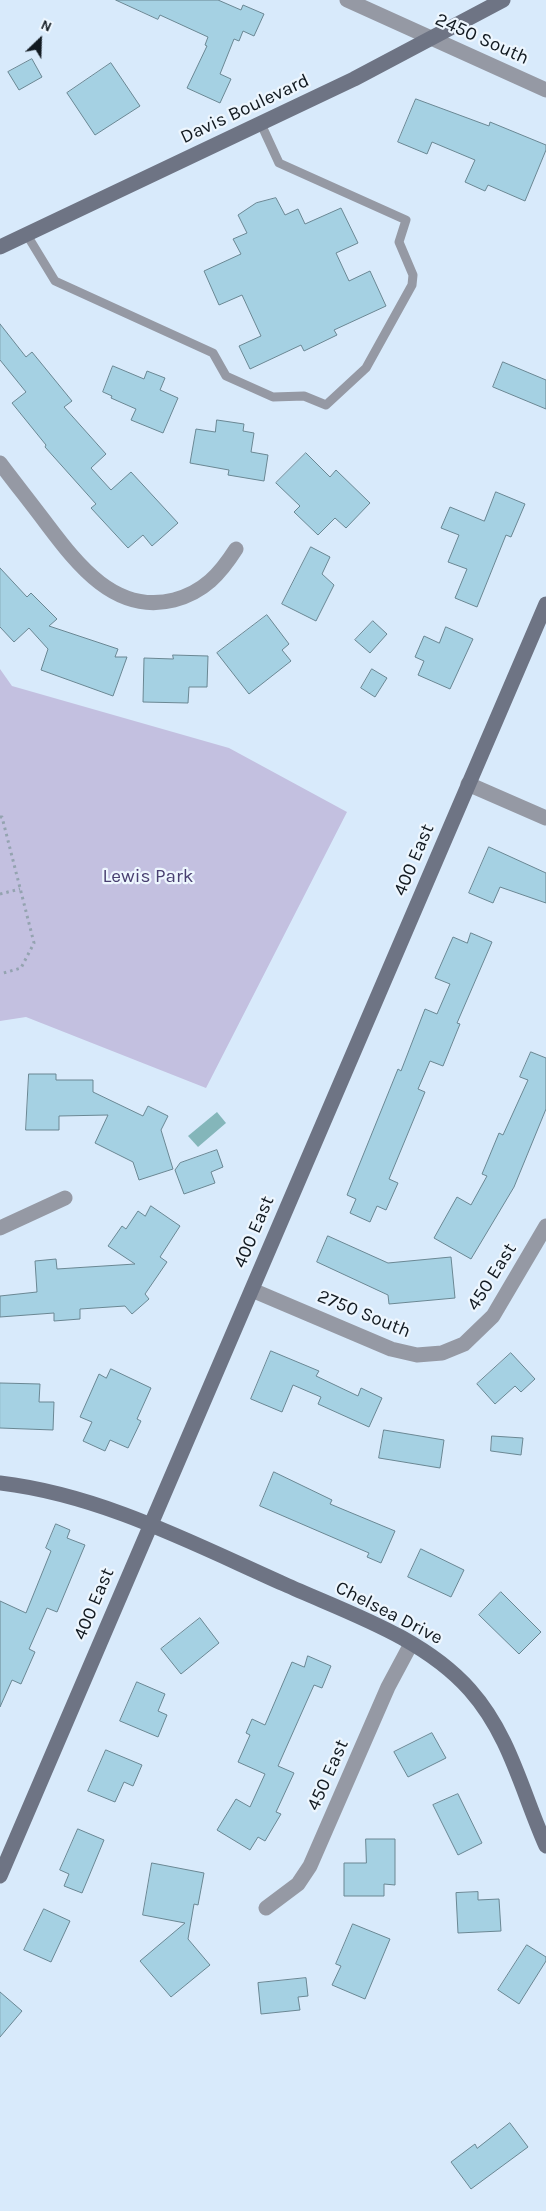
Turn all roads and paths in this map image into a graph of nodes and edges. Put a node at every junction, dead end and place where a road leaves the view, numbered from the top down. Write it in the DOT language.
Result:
graph roads {
  1 [pos="347,0"];
  2 [pos="503,0"];
  3 [pos="433,39"];
  4 [pos="546,90"];
  5 [pos="261,124"];
  6 [pos="27,235"];
  7 [pos="0,248"];
  8 [pos="0,463"];
  9 [pos="236,549"];
  10 [pos="546,604"];
  11 [pos="468,784"];
  12 [pos="0,817"];
  13 [pos="546,818"];
  14 [pos="20,889"];
  15 [pos="0,894"];
  16 [pos="0,974"];
  17 [pos="65,1198"];
  18 [pos="546,1226"];
  19 [pos="0,1228"];
  20 [pos="252,1290"];
  21 [pos="464,1344"];
  22 [pos="0,1484"];
  23 [pos="150,1524"];
  24 [pos="412,1644"];
  25 [pos="546,1846"];
  26 [pos="0,1876"];
  27 [pos="266,1908"];
  1 -- 3 [label="street, 2450 South"];
  2 -- 3 [label="street, Davis Boulevard"];
  3 -- 4 [label="street, 2450 South"];
  3 -- 5 [label="street, Davis Boulevard"];
  5 -- 6 [label="street, Davis Boulevard"];
  5 -- 6 [label="lane"];
  6 -- 7 [label="street, Davis Boulevard"];
  8 -- 9 [label="street"];
  10 -- 11 [label="street, 400 East"];
  11 -- 13 [label="street"];
  11 -- 20 [label="street, 400 East"];
  12 -- 14 [label="path"];
  14 -- 15 [label="path"];
  14 -- 16 [label="path"];
  17 -- 19 [label="street"];
  18 -- 21 [label="street, 450 East"];
  20 -- 21 [label="street, 2750 South"];
  20 -- 23 [label="street, 400 East"];
  22 -- 23 [label="street, Chelsea Drive"];
  23 -- 24 [label="street, Chelsea Drive"];
  23 -- 26 [label="street, 400 East"];
  24 -- 25 [label="street, Chelsea Drive"];
  24 -- 27 [label="street, 450 East"];
}
